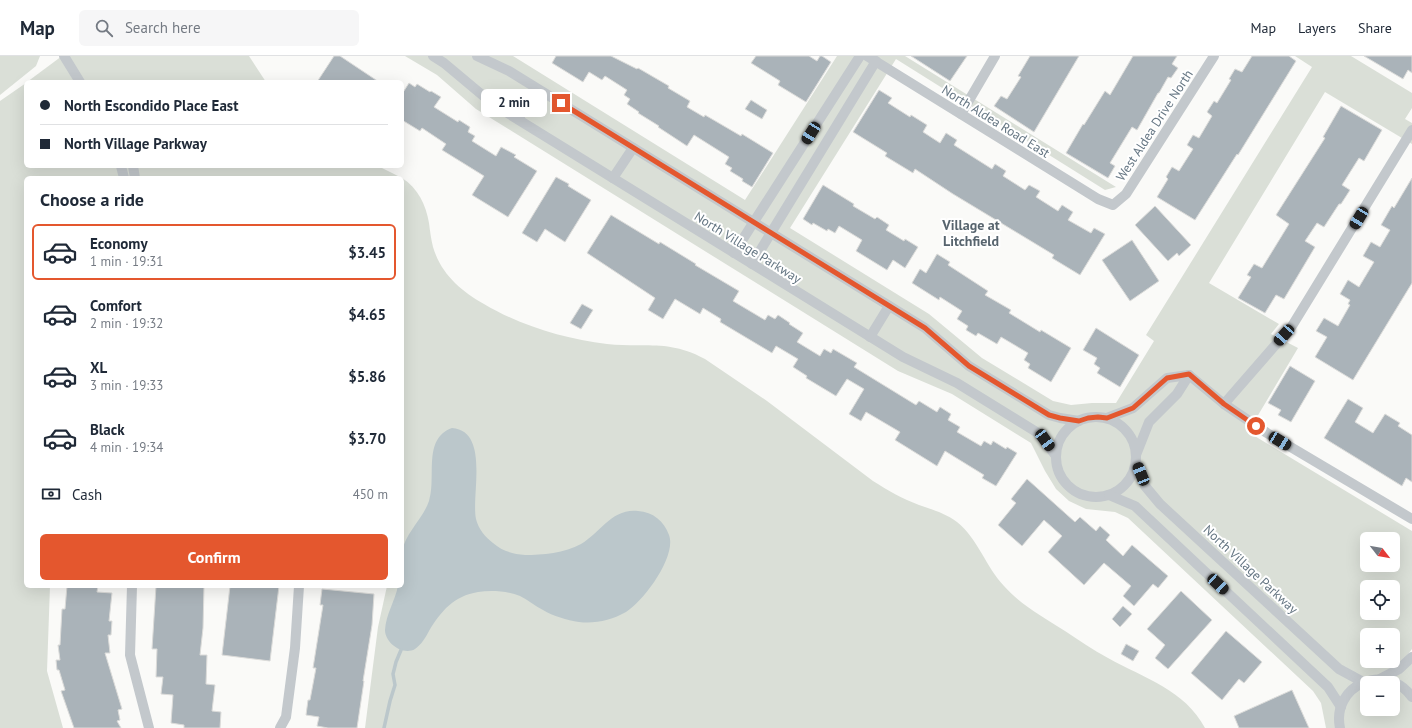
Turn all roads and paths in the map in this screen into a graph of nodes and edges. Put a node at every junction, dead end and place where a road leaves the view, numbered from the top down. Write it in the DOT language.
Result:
graph roads {
  1 [pos="64,56"];
  2 [pos="433,56"];
  3 [pos="477,56"];
  4 [pos="860,56"];
  5 [pos="867,56"];
  6 [pos="995,56"];
  7 [pos="1214,56"];
  8 [pos="876,62"];
  9 [pos="79,80"];
  10 [pos="537,89"];
  11 [pos="961,114"];
  12 [pos="518,119"];
  13 [pos="1412,130"];
  14 [pos="633,148"];
  15 [pos="613,178"];
  16 [pos="1113,205"];
  17 [pos="754,222"];
  18 [pos="771,233"];
  19 [pos="734,253"];
  20 [pos="752,264"];
  21 [pos="889,306"];
  22 [pos="870,337"];
  23 [pos="1189,374"];
  24 [pos="1224,404"];
  25 [pos="1107,418"];
  26 [pos="1079,421"];
  27 [pos="1056,456"];
  28 [pos="1136,458"];
  29 [pos="1109,495"];
  30 [pos="1412,519"];
  31 [pos="132,588"];
  32 [pos="299,588"];
  33 [pos="1412,657"];
  34 [pos="1386,676"];
  35 [pos="1360,680"];
  36 [pos="1360,684"];
  37 [pos="1400,685"];
  38 [pos="1412,695"];
  39 [pos="1341,707"];
  40 [pos="149,728"];
  41 [pos="280,728"];
  42 [pos="1340,728"];
  1 -- 9 [label="street"];
  2 -- 12 [label="street, North Village Parkway"];
  3 -- 10 [label="street, North Village Parkway"];
  4 -- 17 [label="street"];
  5 -- 8 [label="street, North Aldea Road East"];
  6 -- 11 [label="street"];
  7 -- 16 [label="street, West Aldea Drive North"];
  8 -- 11 [label="street, North Aldea Road East"];
  8 -- 18 [label="street"];
  10 -- 12 [label="street"];
  10 -- 14 [label="street, North Village Parkway"];
  11 -- 16 [label="street, North Aldea Road East"];
  12 -- 15 [label="street, North Village Parkway"];
  13 -- 24 [label="street"];
  14 -- 15 [label="street"];
  14 -- 17 [label="street, North Village Parkway"];
  15 -- 19 [label="street, North Village Parkway"];
  17 -- 18 [label="street, North Village Parkway"];
  17 -- 19 [label="street"];
  18 -- 20 [label="street"];
  18 -- 21 [label="street, North Village Parkway"];
  19 -- 20 [label="street, North Village Parkway"];
  20 -- 22 [label="street, North Village Parkway"];
  21 -- 22 [label="street"];
  21 -- 26 [label="street, North Village Parkway"];
  22 -- 27 [label="street, North Village Parkway"];
  23 -- 24 [label="street"];
  23 -- 25 [label="street"];
  23 -- 28 [label="street"];
  24 -- 30 [label="street"];
  25 -- 26 [label="street"];
  25 -- 28 [label="street"];
  26 -- 27 [label="street"];
  27 -- 29 [label="street"];
  28 -- 29 [label="street"];
  28 -- 35 [label="street, North Village Parkway"];
  29 -- 39 [label="street"];
  31 -- 40 [label="street"];
  32 -- 41 [label="street"];
  33 -- 34 [label="street"];
  36 -- 39 [label="street"];
  37 -- 38 [label="street"];
  39 -- 42 [label="street"];
}
